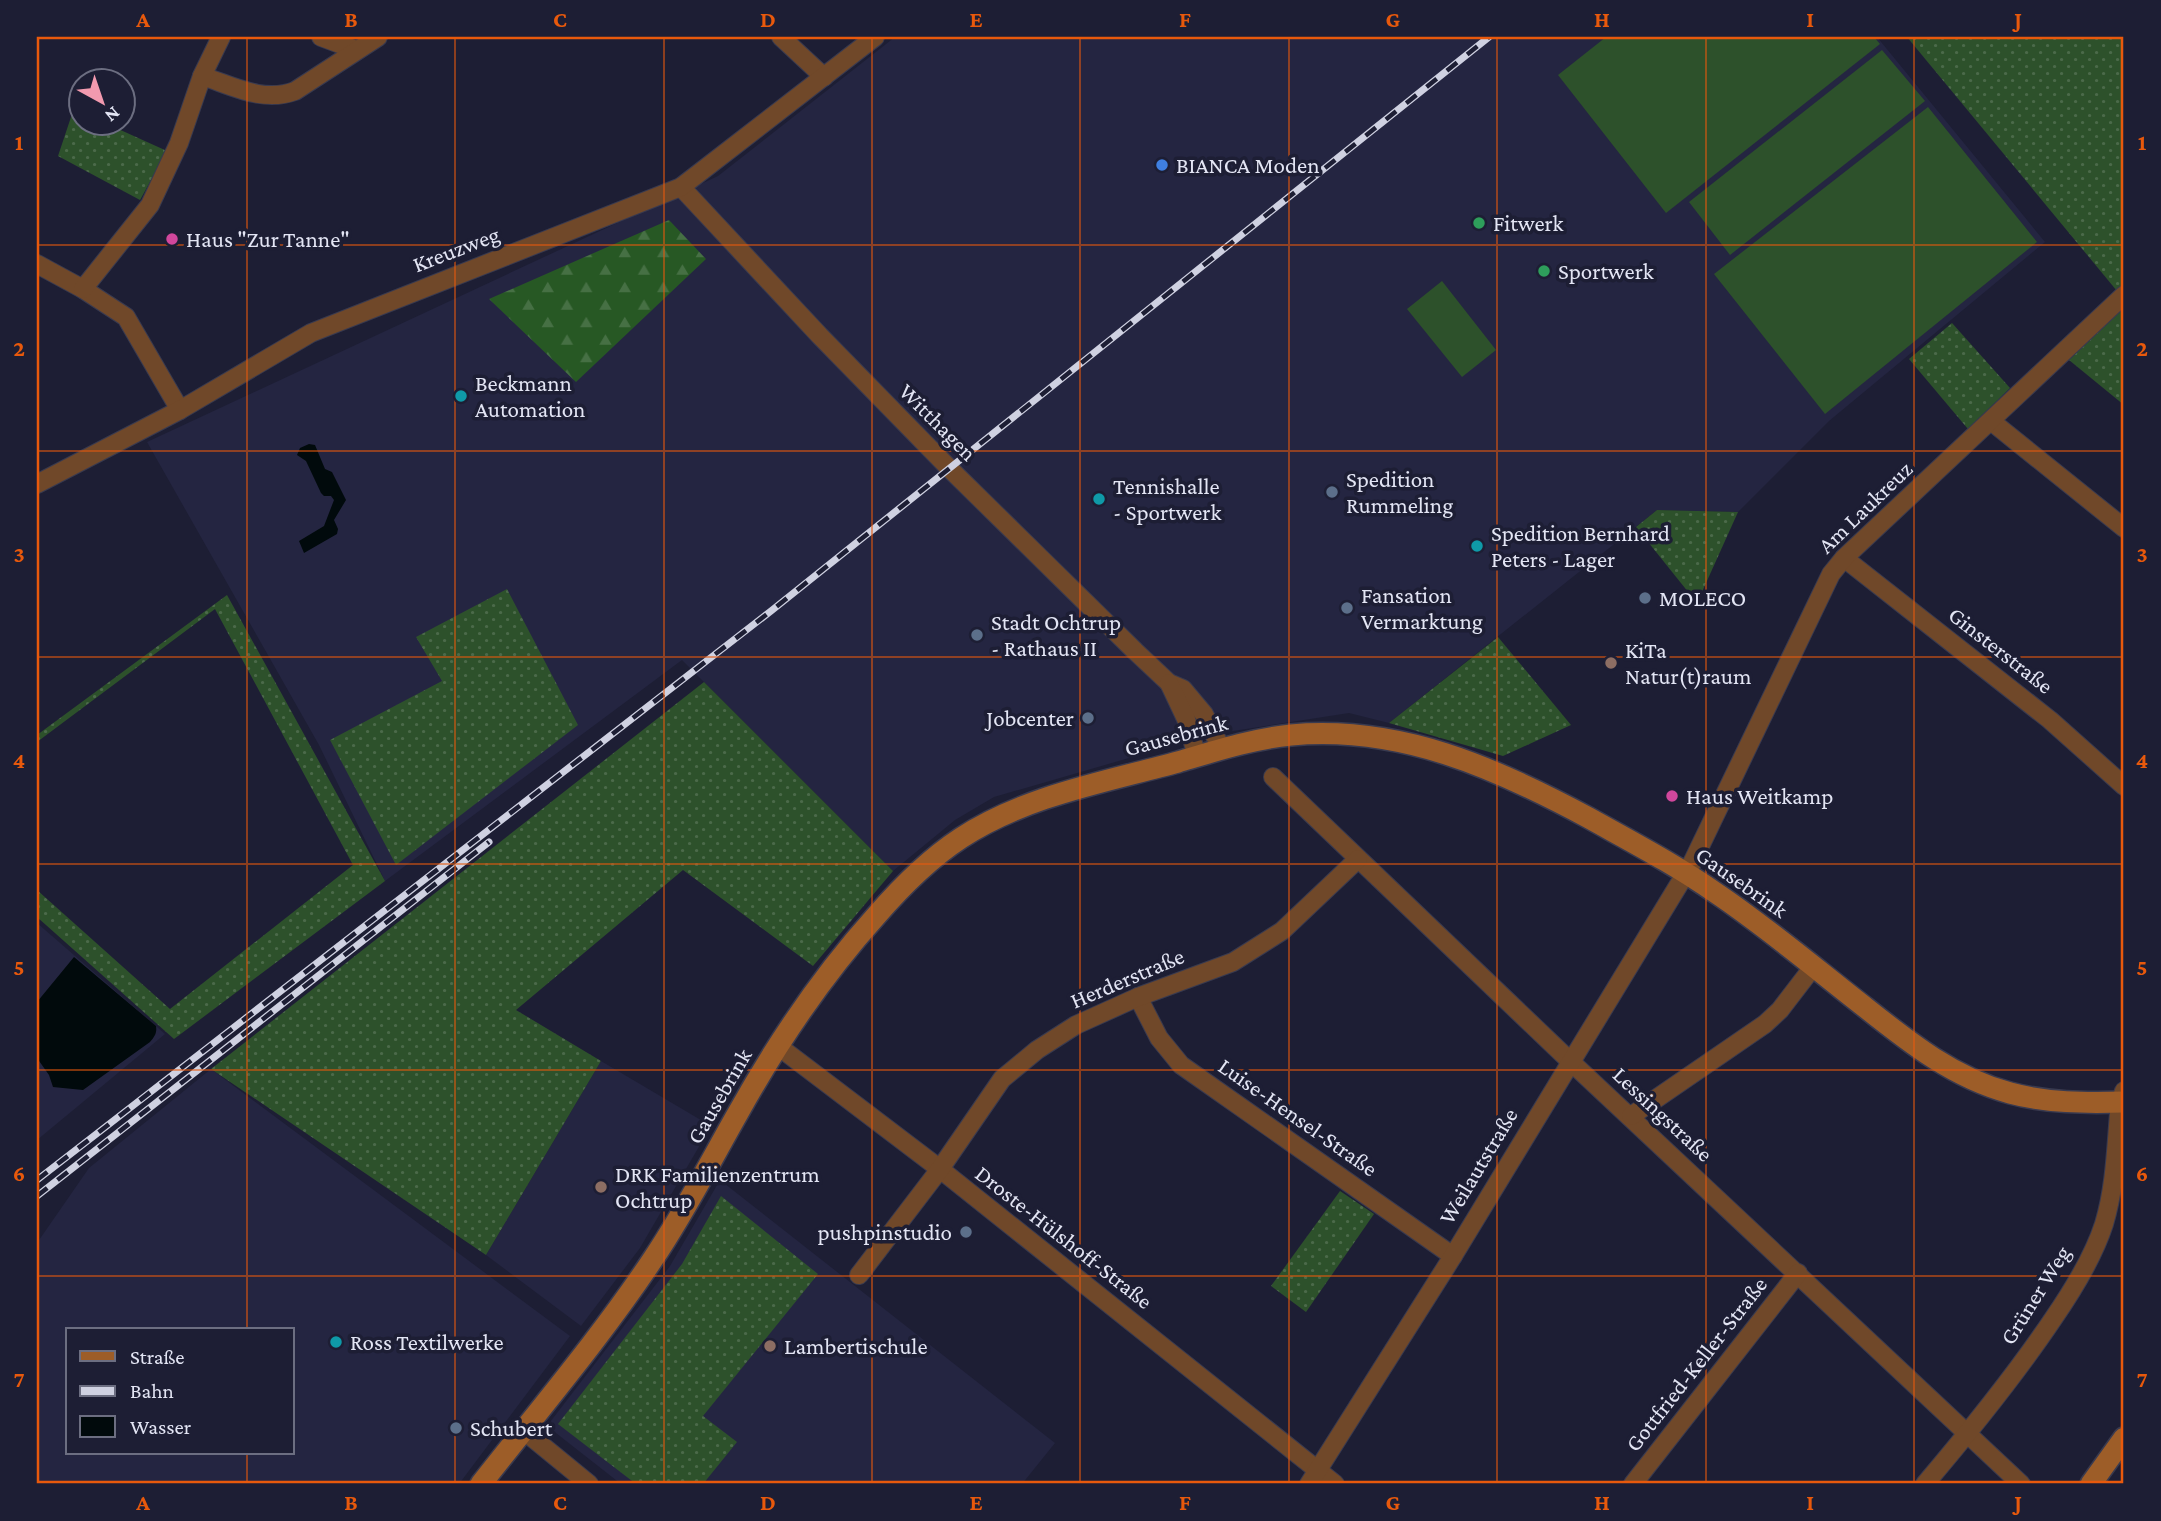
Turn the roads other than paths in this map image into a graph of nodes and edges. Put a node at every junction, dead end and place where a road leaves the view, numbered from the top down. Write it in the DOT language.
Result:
graph roads {
  1 [pos="221,37"];
  2 [pos="321,37"];
  3 [pos="378,37"];
  4 [pos="781,37"];
  5 [pos="875,37"];
  6 [pos="356,50"];
  7 [pos="202,76"];
  8 [pos="824,77"];
  9 [pos="681,187"];
  10 [pos="37,264"];
  11 [pos="83,289"];
  12 [pos="2124,295"];
  13 [pos="180,410"];
  14 [pos="1991,421"];
  15 [pos="37,484"];
  16 [pos="2124,528"];
  17 [pos="1844,558"];
  18 [pos="1169,683"];
  19 [pos="1222,750"];
  20 [pos="1197,757"];
  21 [pos="1273,777"];
  22 [pos="2124,786"];
  23 [pos="1358,859"];
  24 [pos="1686,872"];
  25 [pos="1813,967"];
  26 [pos="1138,997"];
  27 [pos="778,1045"];
  28 [pos="1570,1061"];
  29 [pos="2123,1098"];
  30 [pos="1631,1116"];
  31 [pos="940,1170"];
  32 [pos="1452,1256"];
  33 [pos="1798,1273"];
  34 [pos="859,1275"];
  35 [pos="523,1430"];
  36 [pos="1968,1434"];
  37 [pos="2124,1438"];
  38 [pos="1314,1477"];
  39 [pos="481,1484"];
  40 [pos="589,1484"];
  41 [pos="1335,1484"];
  42 [pos="1633,1484"];
  43 [pos="1924,1484"];
  44 [pos="2021,1484"];
  45 [pos="2091,1484"];
  1 -- 7 [label="street"];
  2 -- 6 [label="street"];
  3 -- 6 [label="street"];
  4 -- 8 [label="street"];
  5 -- 8 [label="street, Kreuzweg"];
  6 -- 7 [label="street"];
  7 -- 11 [label="street"];
  8 -- 9 [label="street, Kreuzweg"];
  9 -- 13 [label="street, Kreuzweg"];
  9 -- 18 [label="street, Witthagen"];
  10 -- 11 [label="street"];
  11 -- 13 [label="street"];
  12 -- 14 [label="street, Am Laukreuz"];
  13 -- 15 [label="street, Kreuzweg"];
  14 -- 16 [label="street"];
  14 -- 17 [label="street, Am Laukreuz"];
  17 -- 22 [label="street, Ginsterstraße"];
  17 -- 24 [label="street, Am Laukreuz"];
  18 -- 19 [label="street, Witthagen"];
  18 -- 20 [label="street, Witthagen"];
  19 -- 20 [label="main road, Gausebrink"];
  19 -- 24 [label="main road, Gausebrink"];
  20 -- 27 [label="main road, Gausebrink"];
  21 -- 23 [label="street, Lessingstraße"];
  23 -- 26 [label="street, Herderstraße"];
  23 -- 28 [label="street, Lessingstraße"];
  24 -- 25 [label="main road, Gausebrink"];
  24 -- 28 [label="street, Weilautstraße"];
  25 -- 29 [label="main road, Gausebrink"];
  25 -- 30 [label="street"];
  26 -- 31 [label="street, Herderstraße"];
  26 -- 32 [label="street, Luise-Hensel-Straße"];
  27 -- 31 [label="street, Droste-Hülshoff-Straße"];
  27 -- 35 [label="main road, Gausebrink"];
  28 -- 30 [label="street, Lessingstraße"];
  28 -- 32 [label="street, Weilautstraße"];
  29 -- 36 [label="street, Grüner Weg"];
  30 -- 33 [label="street, Lessingstraße"];
  31 -- 34 [label="street, Herderstraße"];
  31 -- 38 [label="street, Droste-Hülshoff-Straße"];
  32 -- 38 [label="street, Weilautstraße"];
  33 -- 36 [label="street, Lessingstraße"];
  33 -- 42 [label="street, Gottfried-Keller-Straße"];
  35 -- 39 [label="main road, Gausebrink"];
  35 -- 40 [label="street"];
  36 -- 43 [label="street, Grüner Weg"];
  36 -- 44 [label="street, Lessingstraße"];
  37 -- 45 [label="main road"];
  38 -- 41 [label="street"];
}
